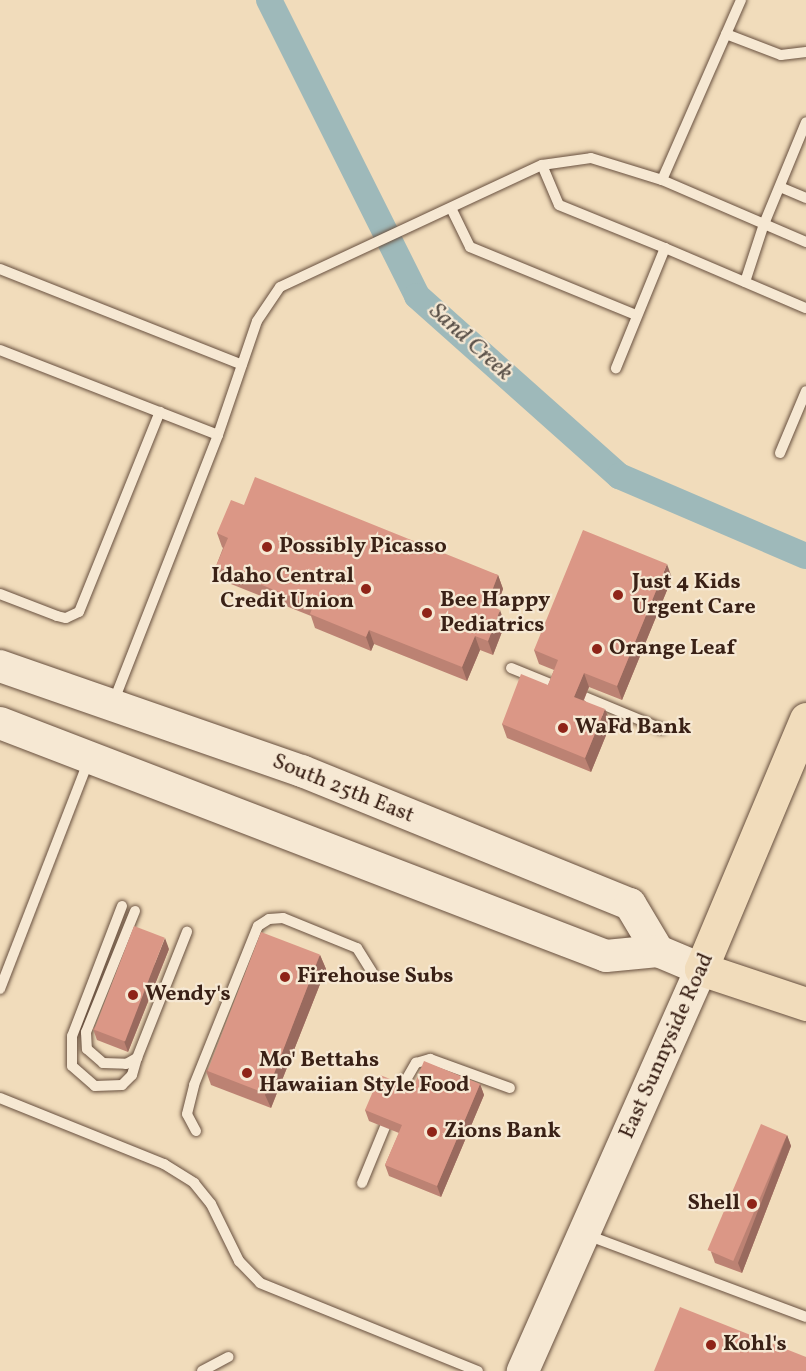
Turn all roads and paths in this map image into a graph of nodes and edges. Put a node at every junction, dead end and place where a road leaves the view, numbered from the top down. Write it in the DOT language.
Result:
graph roads {
  1 [pos="741,0"];
  2 [pos="726,34"];
  3 [pos="806,52"];
  4 [pos="806,122"];
  5 [pos="542,165"];
  6 [pos="663,180"];
  7 [pos="780,187"];
  8 [pos="806,198"];
  9 [pos="451,208"];
  10 [pos="764,224"];
  11 [pos="806,242"];
  12 [pos="665,248"];
  13 [pos="0,269"];
  14 [pos="745,282"];
  15 [pos="806,308"];
  16 [pos="636,315"];
  17 [pos="0,350"];
  18 [pos="242,365"];
  19 [pos="616,368"];
  20 [pos="806,391"];
  21 [pos="160,412"];
  22 [pos="218,435"];
  23 [pos="780,453"];
  24 [pos="0,594"];
  25 [pos="0,666"];
  26 [pos="511,668"];
  27 [pos="558,687"];
  28 [pos="585,697"];
  29 [pos="113,703"];
  30 [pos="806,719"];
  31 [pos="0,723"];
  32 [pos="662,729"];
  33 [pos="90,760"];
  34 [pos="122,906"];
  35 [pos="135,911"];
  36 [pos="187,932"];
  37 [pos="658,951"];
  38 [pos="701,969"];
  39 [pos="372,972"];
  40 [pos="0,989"];
  41 [pos="806,1004"];
  42 [pos="137,1058"];
  43 [pos="510,1088"];
  44 [pos="399,1092"];
  45 [pos="0,1098"];
  46 [pos="385,1127"];
  47 [pos="196,1131"];
  48 [pos="362,1183"];
  49 [pos="584,1234"];
  50 [pos="806,1317"];
  51 [pos="228,1357"];
  52 [pos="202,1371"];
  53 [pos="478,1371"];
  54 [pos="523,1371"];
  1 -- 2 [label="lane"];
  2 -- 3 [label="lane"];
  2 -- 6 [label="lane"];
  4 -- 7 [label="lane"];
  5 -- 6 [label="lane"];
  5 -- 9 [label="lane"];
  5 -- 12 [label="lane"];
  6 -- 10 [label="lane"];
  7 -- 8 [label="lane"];
  7 -- 10 [label="lane"];
  9 -- 16 [label="lane"];
  9 -- 18 [label="lane"];
  10 -- 11 [label="lane"];
  10 -- 14 [label="lane"];
  12 -- 14 [label="lane"];
  12 -- 16 [label="lane"];
  13 -- 18 [label="lane"];
  14 -- 15 [label="lane"];
  16 -- 19 [label="lane"];
  17 -- 21 [label="lane"];
  18 -- 22 [label="lane"];
  20 -- 23 [label="lane"];
  21 -- 22 [label="lane"];
  21 -- 24 [label="lane"];
  22 -- 29 [label="lane"];
  25 -- 29 [label="main road, South 25th East"];
  26 -- 27 [label="lane"];
  28 -- 32 [label="lane"];
  29 -- 37 [label="main road, South 25th East"];
  30 -- 38 [label="main road, East Sunnyside Road"];
  31 -- 33 [label="main road"];
  33 -- 37 [label="main road"];
  33 -- 40 [label="lane"];
  34 -- 42 [label="lane"];
  35 -- 42 [label="lane"];
  36 -- 42 [label="lane"];
  37 -- 38 [label="main road"];
  38 -- 41 [label="main road"];
  38 -- 49 [label="main road, East Sunnyside Road"];
  39 -- 47 [label="lane"];
  43 -- 44 [label="lane"];
  45 -- 53 [label="lane"];
  46 -- 48 [label="lane"];
  49 -- 50 [label="lane"];
  49 -- 54 [label="main road, East Sunnyside Road"];
  51 -- 52 [label="lane"];
}
